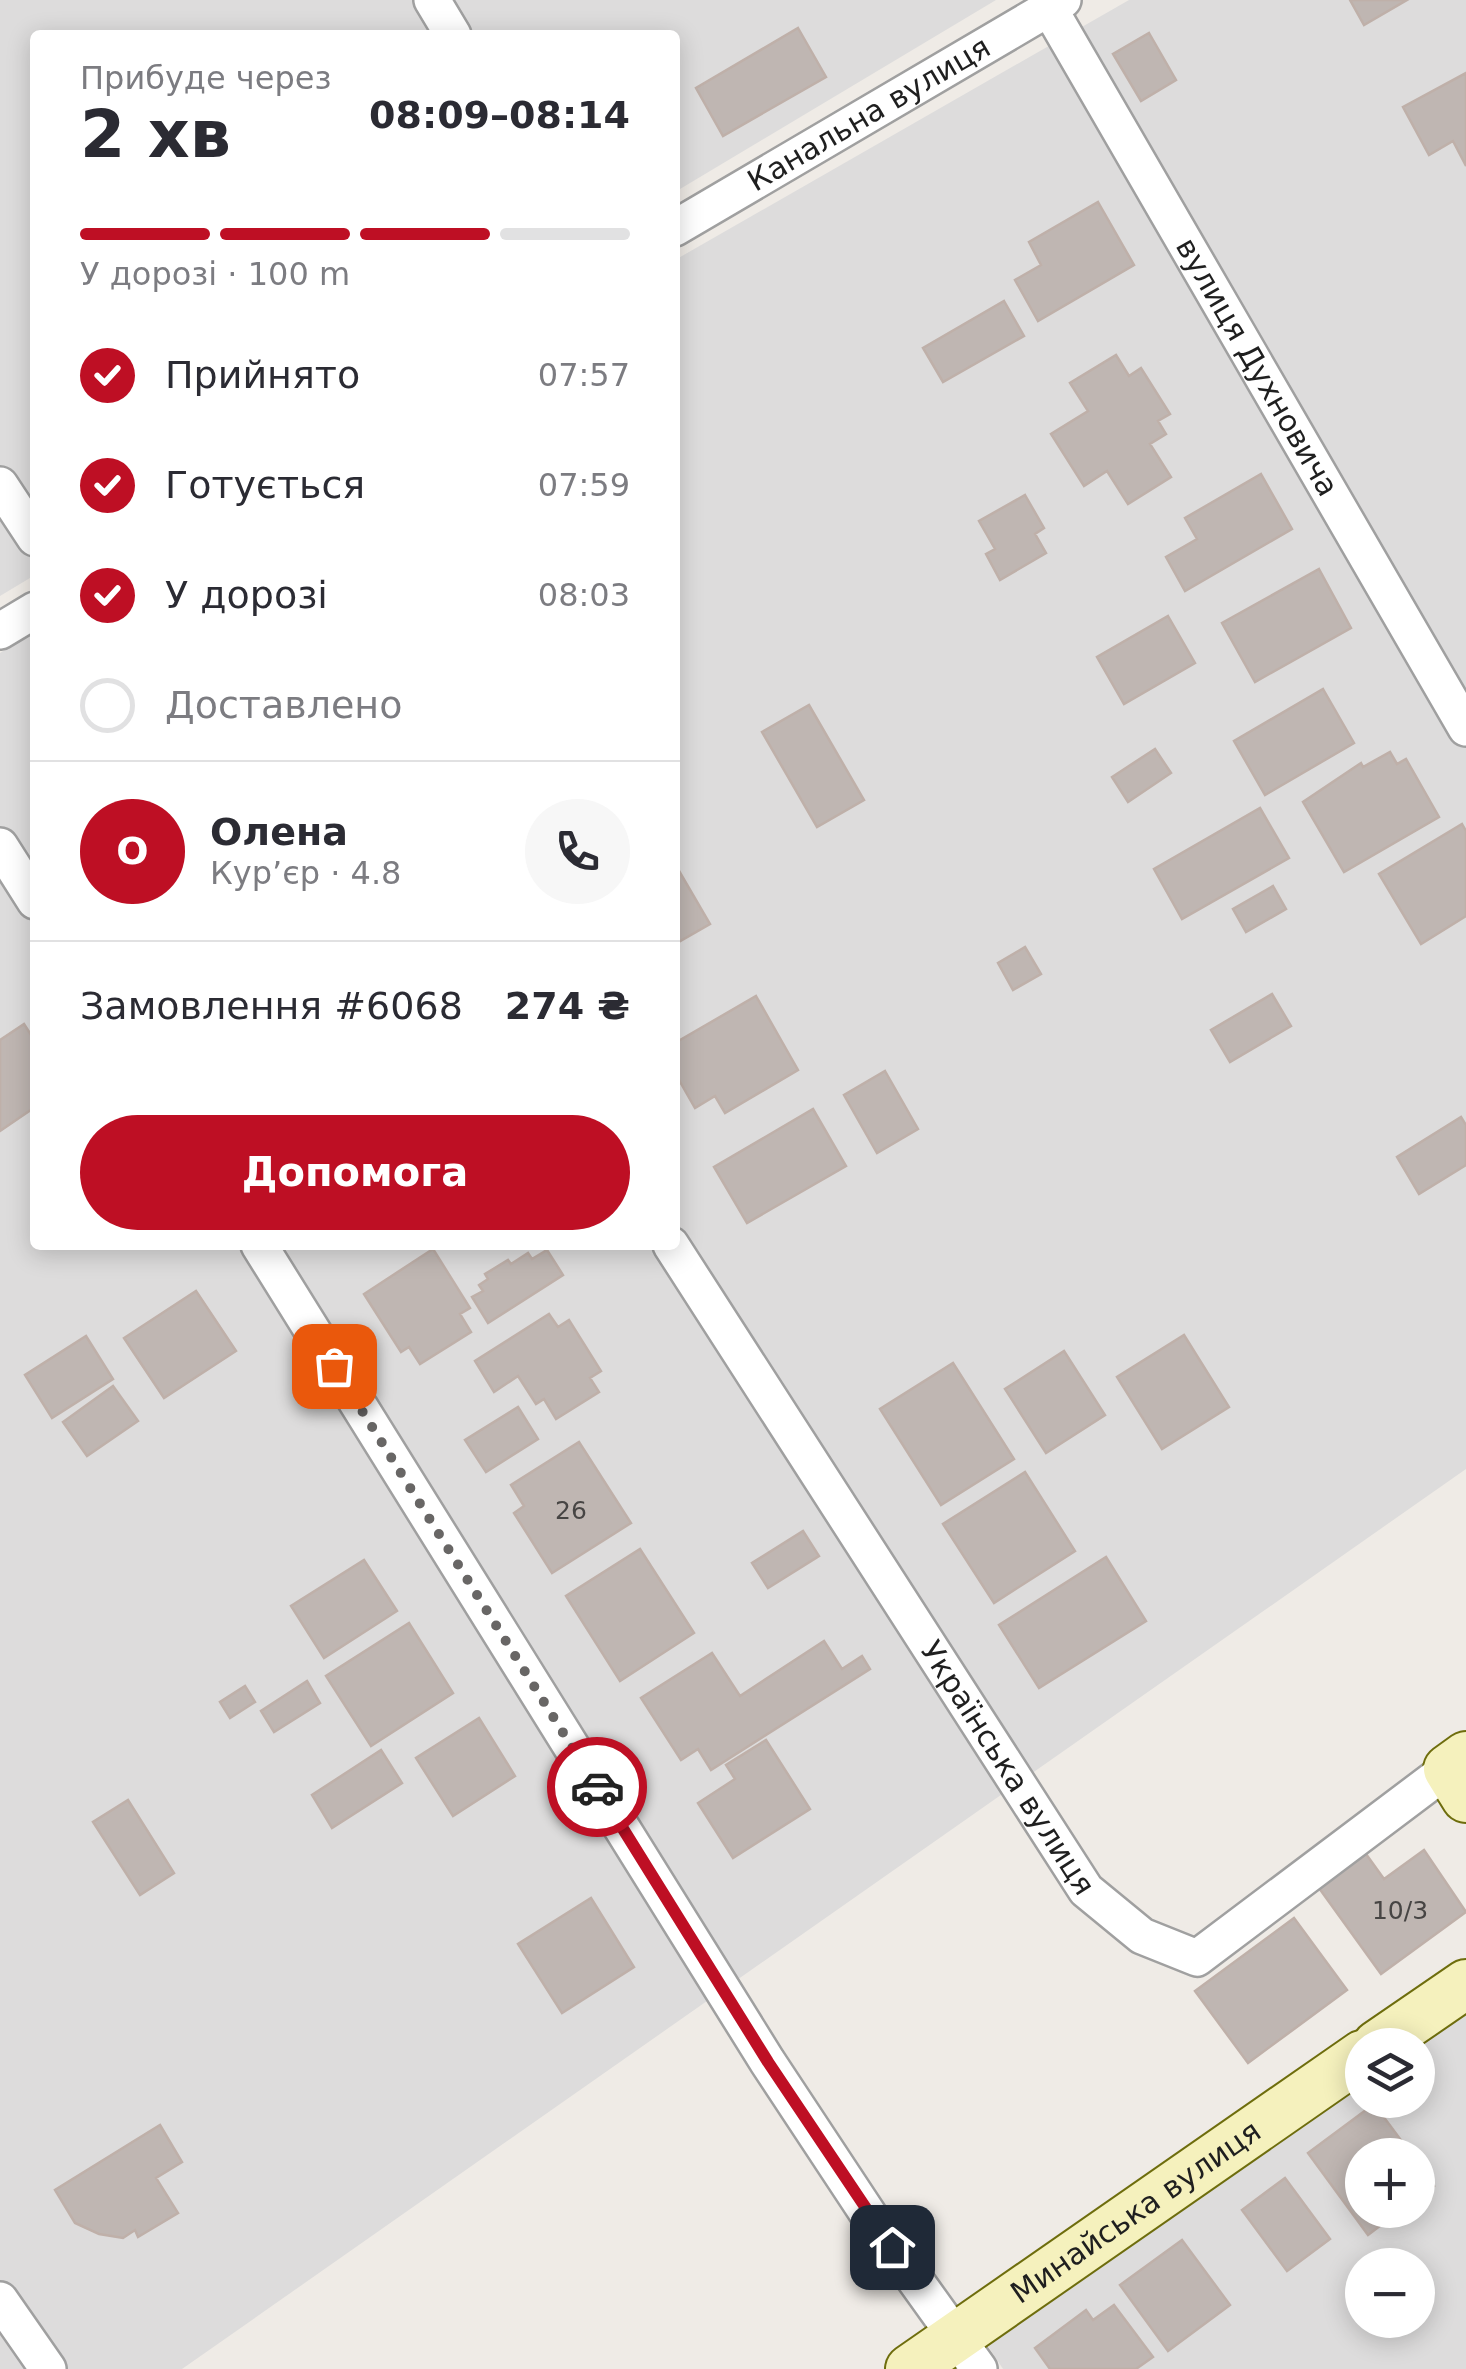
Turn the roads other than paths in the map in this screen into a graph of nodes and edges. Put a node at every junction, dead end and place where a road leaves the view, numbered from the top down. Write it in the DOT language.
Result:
graph roads {
  1 [pos="432,0"];
  2 [pos="1056,4"];
  3 [pos="450,30"];
  4 [pos="680,225"];
  5 [pos="0,485"];
  6 [pos="30,530"];
  7 [pos="30,613"];
  8 [pos="0,631"];
  9 [pos="1466,728"];
  10 [pos="0,846"];
  11 [pos="30,893"];
  12 [pos="262,1250"];
  13 [pos="674,1250"];
  14 [pos="1460,1774"];
  15 [pos="1466,1984"];
  16 [pos="1402,2028"];
  17 [pos="1345,2068"];
  18 [pos="0,2300"];
  19 [pos="968,2352"];
  20 [pos="48,2369"];
  21 [pos="910,2369"];
  1 -- 3 [label="street"];
  2 -- 4 [label="street, Канальна вулиця"];
  2 -- 9 [label="street, вулиця Духновича"];
  5 -- 6 [label="street"];
  7 -- 8 [label="street"];
  10 -- 11 [label="street"];
  12 -- 19 [label="street"];
  13 -- 14 [label="street, Українська вулиця"];
  15 -- 16 [label="street"];
  17 -- 19 [label="street, Минайська вулиця"];
  18 -- 20 [label="street"];
  19 -- 21 [label="street, Минайська вулиця"];
}
